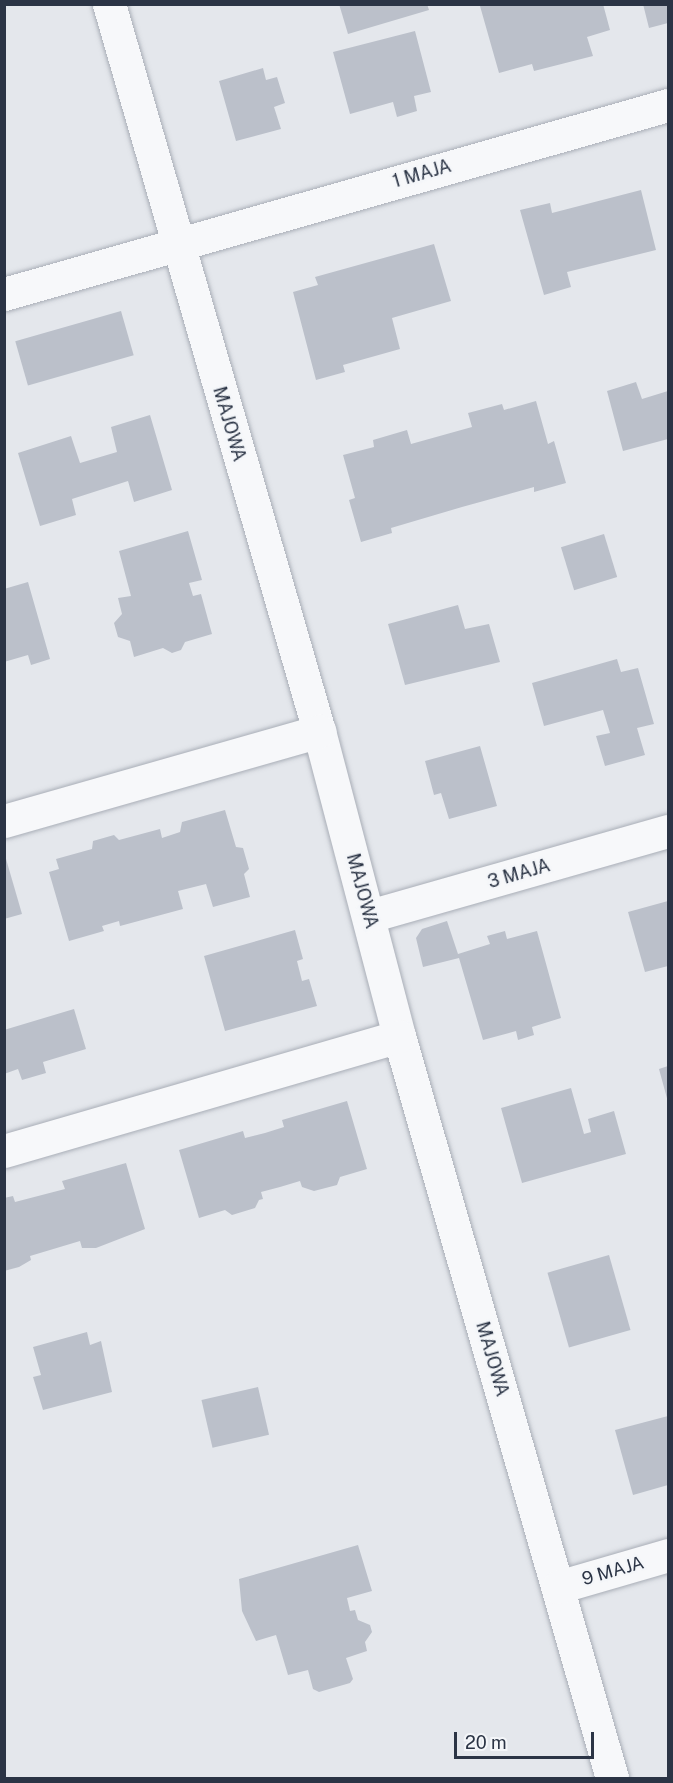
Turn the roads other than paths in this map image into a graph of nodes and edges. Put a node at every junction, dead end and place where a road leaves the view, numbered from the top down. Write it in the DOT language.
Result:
graph roads {
  1 [pos="109,4"];
  2 [pos="669,105"];
  3 [pos="176,243"];
  4 [pos="4,294"];
  5 [pos="319,731"];
  6 [pos="4,821"];
  7 [pos="669,831"];
  8 [pos="369,916"];
  9 [pos="399,1036"];
  10 [pos="4,1151"];
  11 [pos="669,1555"];
  12 [pos="558,1587"];
  13 [pos="612,1779"];
  1 -- 3 [label="street, MAJOWA"];
  2 -- 3 [label="street, 1 MAJA"];
  3 -- 4 [label="street, 1 MAJA"];
  3 -- 5 [label="street, MAJOWA"];
  5 -- 6 [label="street"];
  5 -- 8 [label="street, MAJOWA"];
  7 -- 8 [label="street, 3 MAJA"];
  8 -- 9 [label="street, MAJOWA"];
  9 -- 10 [label="street"];
  9 -- 12 [label="street, MAJOWA"];
  11 -- 12 [label="street, 9 MAJA"];
  12 -- 13 [label="street, MAJOWA"];
}
